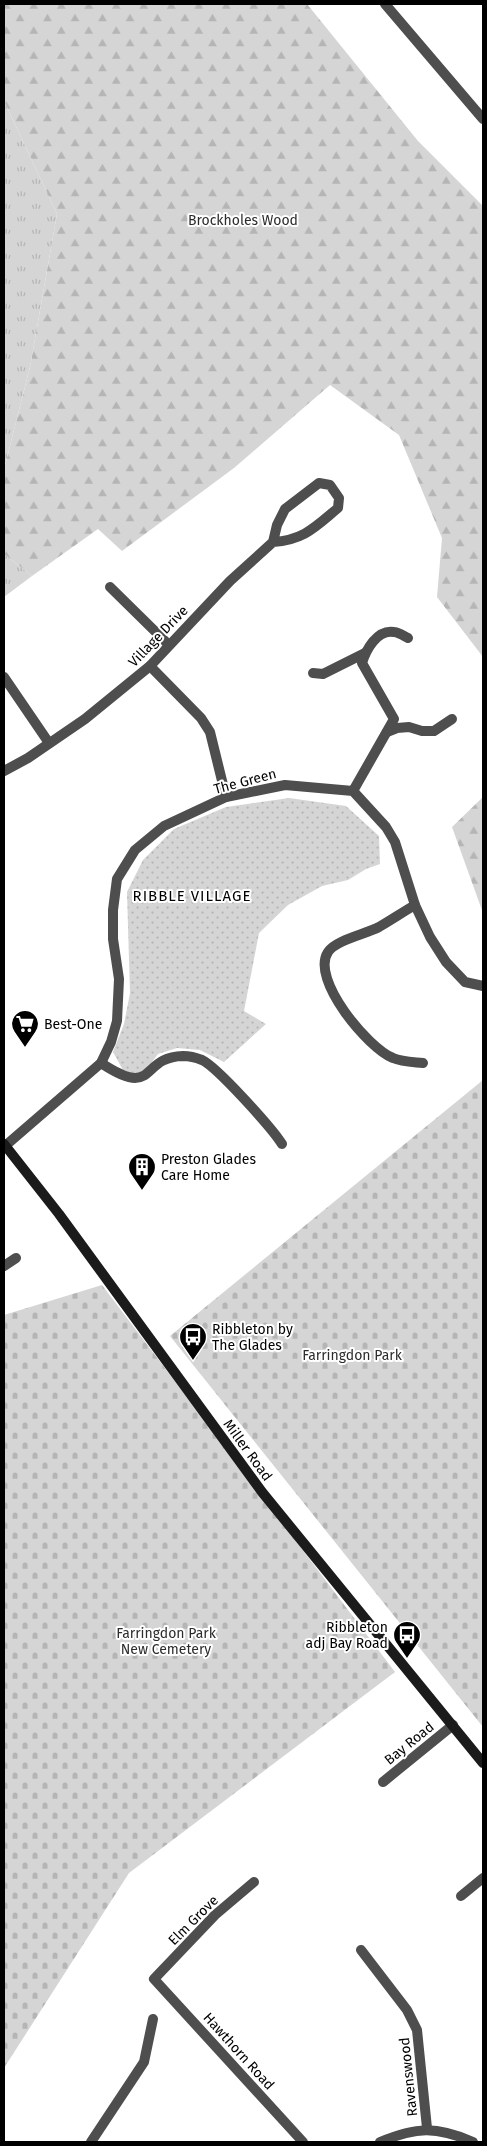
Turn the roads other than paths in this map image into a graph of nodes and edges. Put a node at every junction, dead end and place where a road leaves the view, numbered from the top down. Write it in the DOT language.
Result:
graph roads {
  1 [pos="385,4"];
  2 [pos="483,120"];
  3 [pos="273,542"];
  4 [pos="110,587"];
  5 [pos="408,638"];
  6 [pos="169,645"];
  7 [pos="365,653"];
  8 [pos="150,666"];
  9 [pos="313,673"];
  10 [pos="4,677"];
  11 [pos="452,718"];
  12 [pos="387,732"];
  13 [pos="49,743"];
  14 [pos="4,771"];
  15 [pos="353,792"];
  16 [pos="226,797"];
  17 [pos="415,905"];
  18 [pos="483,986"];
  19 [pos="101,1063"];
  20 [pos="423,1063"];
  21 [pos="282,1144"];
  22 [pos="4,1145"];
  23 [pos="16,1258"];
  24 [pos="4,1266"];
  25 [pos="453,1725"];
  26 [pos="483,1762"];
  27 [pos="383,1782"];
  28 [pos="483,1878"];
  29 [pos="254,1882"];
  30 [pos="461,1896"];
  31 [pos="361,1950"];
  32 [pos="154,1979"];
  33 [pos="153,2019"];
  34 [pos="428,2128"];
  35 [pos="91,2142"];
  36 [pos="303,2142"];
  37 [pos="380,2142"];
  38 [pos="473,2142"];
  1 -- 2 [label="street"];
  3 -- 3 [label="street, Village Drive"];
  3 -- 6 [label="street, Village Drive"];
  4 -- 6 [label="street"];
  5 -- 7 [label="street"];
  6 -- 8 [label="street, Village Drive"];
  7 -- 9 [label="street"];
  7 -- 12 [label="street"];
  8 -- 13 [label="street, Village Drive"];
  8 -- 16 [label="street"];
  10 -- 13 [label="street"];
  11 -- 12 [label="street"];
  12 -- 15 [label="street"];
  13 -- 14 [label="street, Village Drive"];
  15 -- 16 [label="street, The Green"];
  15 -- 17 [label="street"];
  16 -- 19 [label="street, The Green"];
  17 -- 18 [label="street"];
  17 -- 20 [label="street"];
  19 -- 21 [label="street"];
  19 -- 22 [label="street, The Green"];
  22 -- 25 [label="street, Miller Road"];
  23 -- 24 [label="street"];
  25 -- 26 [label="street, Miller Road"];
  25 -- 27 [label="street, Bay Road"];
  28 -- 30 [label="street"];
  29 -- 32 [label="street, Elm Grove"];
  31 -- 34 [label="street, Ravenswood"];
  32 -- 36 [label="street, Hawthorn Road"];
  33 -- 35 [label="street"];
  34 -- 37 [label="street"];
  34 -- 38 [label="street"];
}
